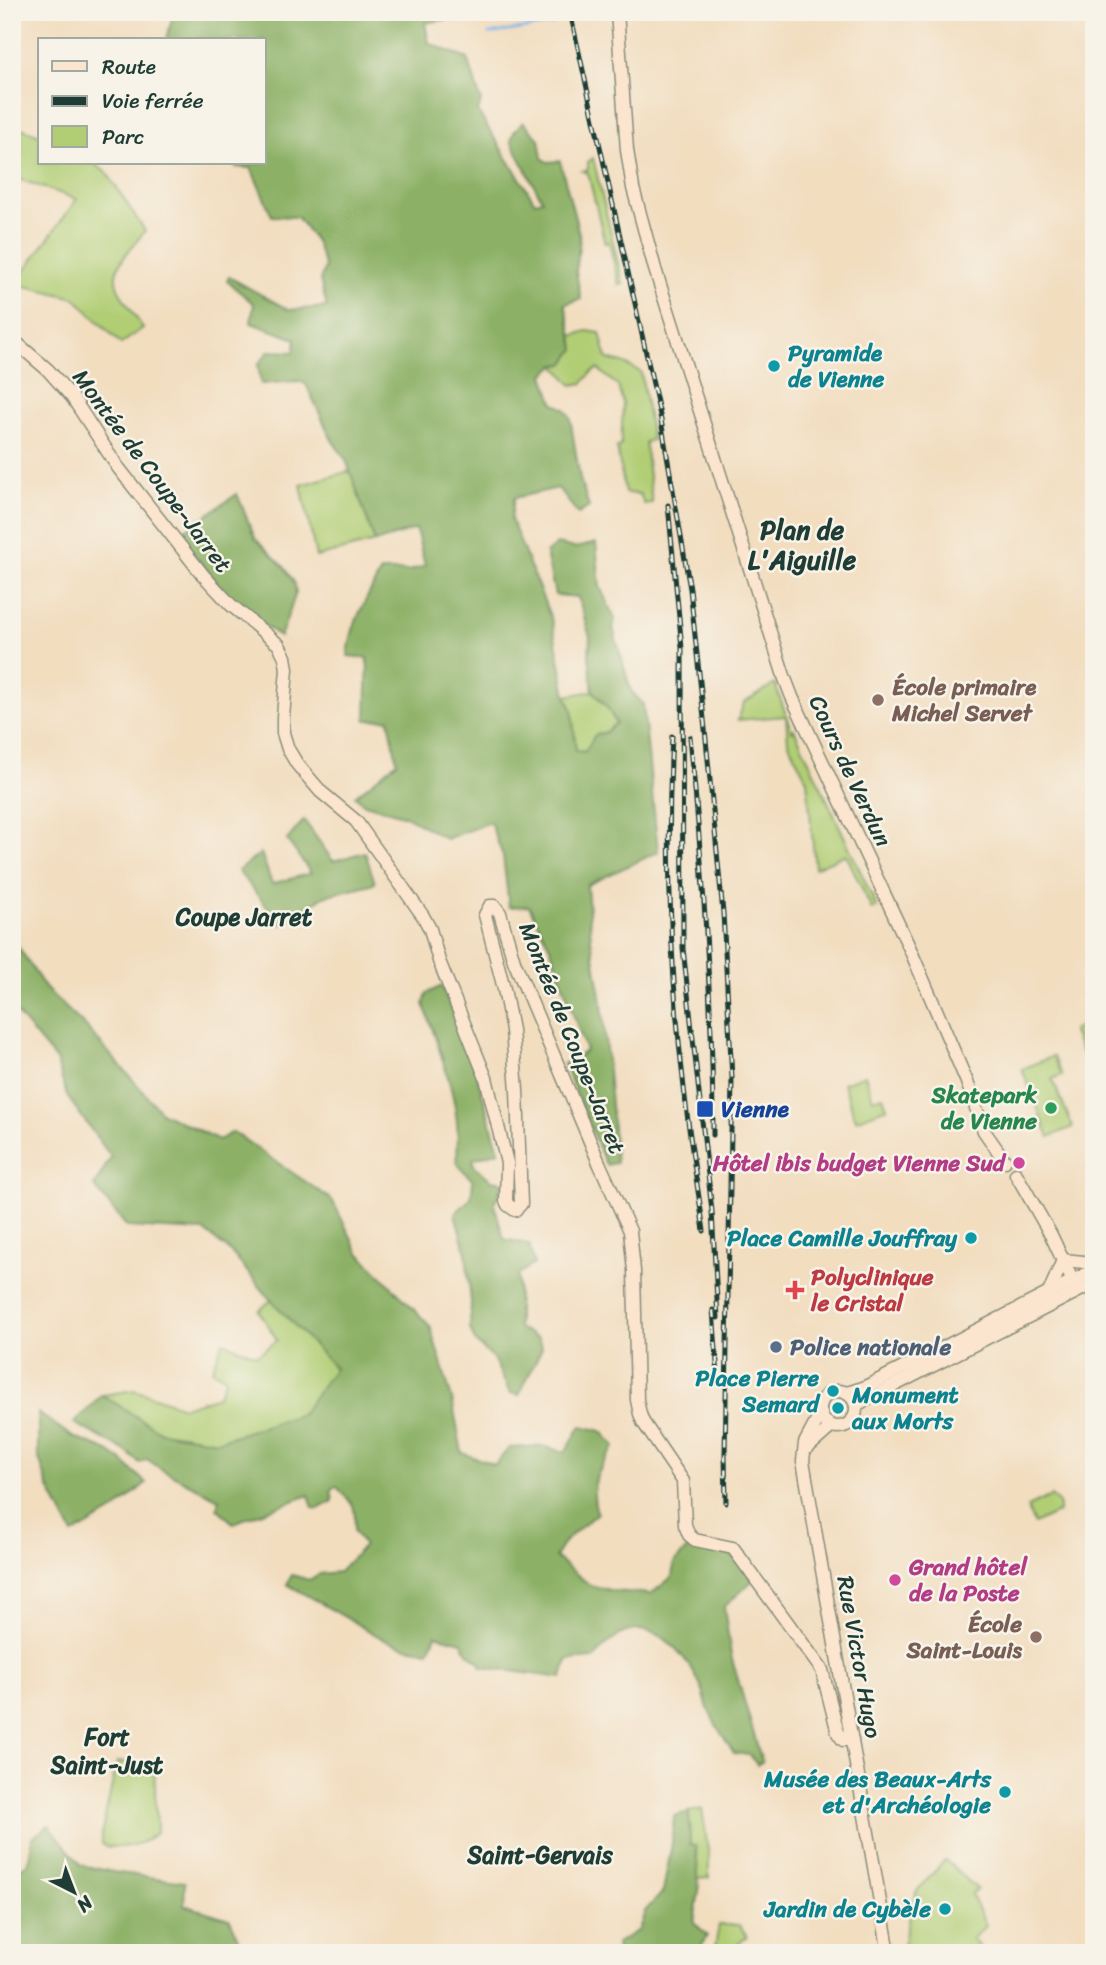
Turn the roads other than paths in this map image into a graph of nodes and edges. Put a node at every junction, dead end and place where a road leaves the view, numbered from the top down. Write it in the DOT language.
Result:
graph roads {
  1 [pos="617,12"];
  2 [pos="12,339"];
  3 [pos="1005,1161"];
  4 [pos="1016,1174"];
  5 [pos="1063,1260"];
  6 [pos="1094,1263"];
  7 [pos="1094,1270"];
  8 [pos="1092,1284"];
  9 [pos="1075,1287"];
  10 [pos="1046,1300"];
  11 [pos="847,1393"];
  12 [pos="856,1405"];
  13 [pos="821,1413"];
  14 [pos="832,1426"];
  15 [pos="804,1451"];
  16 [pos="852,1740"];
  17 [pos="889,1953"];
  1 -- 3 [label="main road, Cours de Verdun"];
  2 -- 16 [label="main road, Montée de Coupe-Jarret"];
  4 -- 5 [label="main road"];
  5 -- 6 [label="main road"];
  5 -- 9 [label="main road"];
  5 -- 10 [label="main road"];
  7 -- 9 [label="main road"];
  8 -- 9 [label="main road"];
  9 -- 10 [label="main road"];
  10 -- 11 [label="main road"];
  10 -- 12 [label="main road"];
  11 -- 12 [label="main road"];
  11 -- 13 [label="main road"];
  12 -- 14 [label="main road"];
  13 -- 14 [label="main road"];
  13 -- 15 [label="main road, Rue Victor Hugo"];
  14 -- 15 [label="main road"];
  15 -- 16 [label="main road, Rue Victor Hugo"];
  16 -- 17 [label="main road, Rue Victor Hugo"];
}
